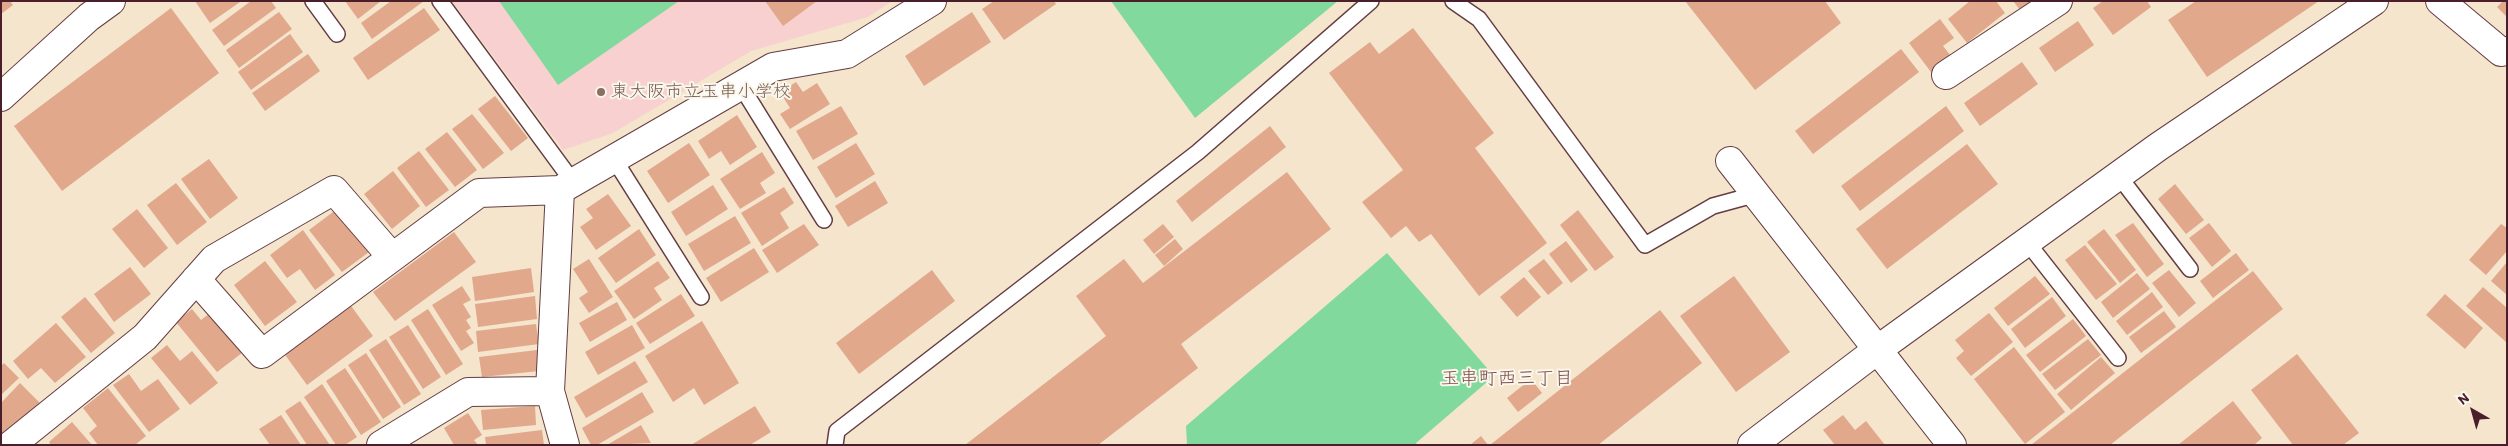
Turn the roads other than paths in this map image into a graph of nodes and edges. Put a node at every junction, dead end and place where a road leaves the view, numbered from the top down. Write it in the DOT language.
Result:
graph roads {
  1 [pos="111,1"];
  2 [pos="313,1"];
  3 [pos="440,1"];
  4 [pos="932,1"];
  5 [pos="1371,1"];
  6 [pos="1453,1"];
  7 [pos="2058,1"];
  8 [pos="2374,1"];
  9 [pos="2440,1"];
  10 [pos="85,9"];
  11 [pos="337,34"];
  12 [pos="2507,51"];
  13 [pos="1946,75"];
  14 [pos="740,86"];
  15 [pos="1,98"];
  16 [pos="614,159"];
  17 [pos="1730,160"];
  18 [pos="2118,176"];
  19 [pos="567,186"];
  20 [pos="1757,194"];
  21 [pos="824,220"];
  22 [pos="2027,242"];
  23 [pos="392,257"];
  24 [pos="2190,269"];
  25 [pos="196,280"];
  26 [pos="701,297"];
  27 [pos="1877,350"];
  28 [pos="2118,358"];
  29 [pos="550,391"];
  30 [pos="11,445"];
  31 [pos="381,445"];
  32 [pos="565,445"];
  33 [pos="835,445"];
  34 [pos="1752,445"];
  35 [pos="1952,445"];
  1 -- 10 [label="street"];
  2 -- 11 [label="lane"];
  3 -- 19 [label="lane"];
  4 -- 14 [label="street"];
  5 -- 33 [label="lane"];
  6 -- 20 [label="lane"];
  7 -- 13 [label="street"];
  8 -- 18 [label="street"];
  9 -- 12 [label="street"];
  10 -- 15 [label="street"];
  14 -- 16 [label="street"];
  14 -- 21 [label="lane"];
  16 -- 19 [label="street"];
  16 -- 26 [label="lane"];
  17 -- 20 [label="street"];
  18 -- 22 [label="street"];
  18 -- 24 [label="lane"];
  19 -- 23 [label="street"];
  19 -- 29 [label="street"];
  20 -- 27 [label="street"];
  22 -- 27 [label="street"];
  22 -- 28 [label="lane"];
  23 -- 25 [label="street"];
  23 -- 25 [label="street"];
  25 -- 30 [label="street"];
  27 -- 34 [label="street"];
  27 -- 35 [label="street"];
  29 -- 31 [label="street"];
  29 -- 32 [label="street"];
}
